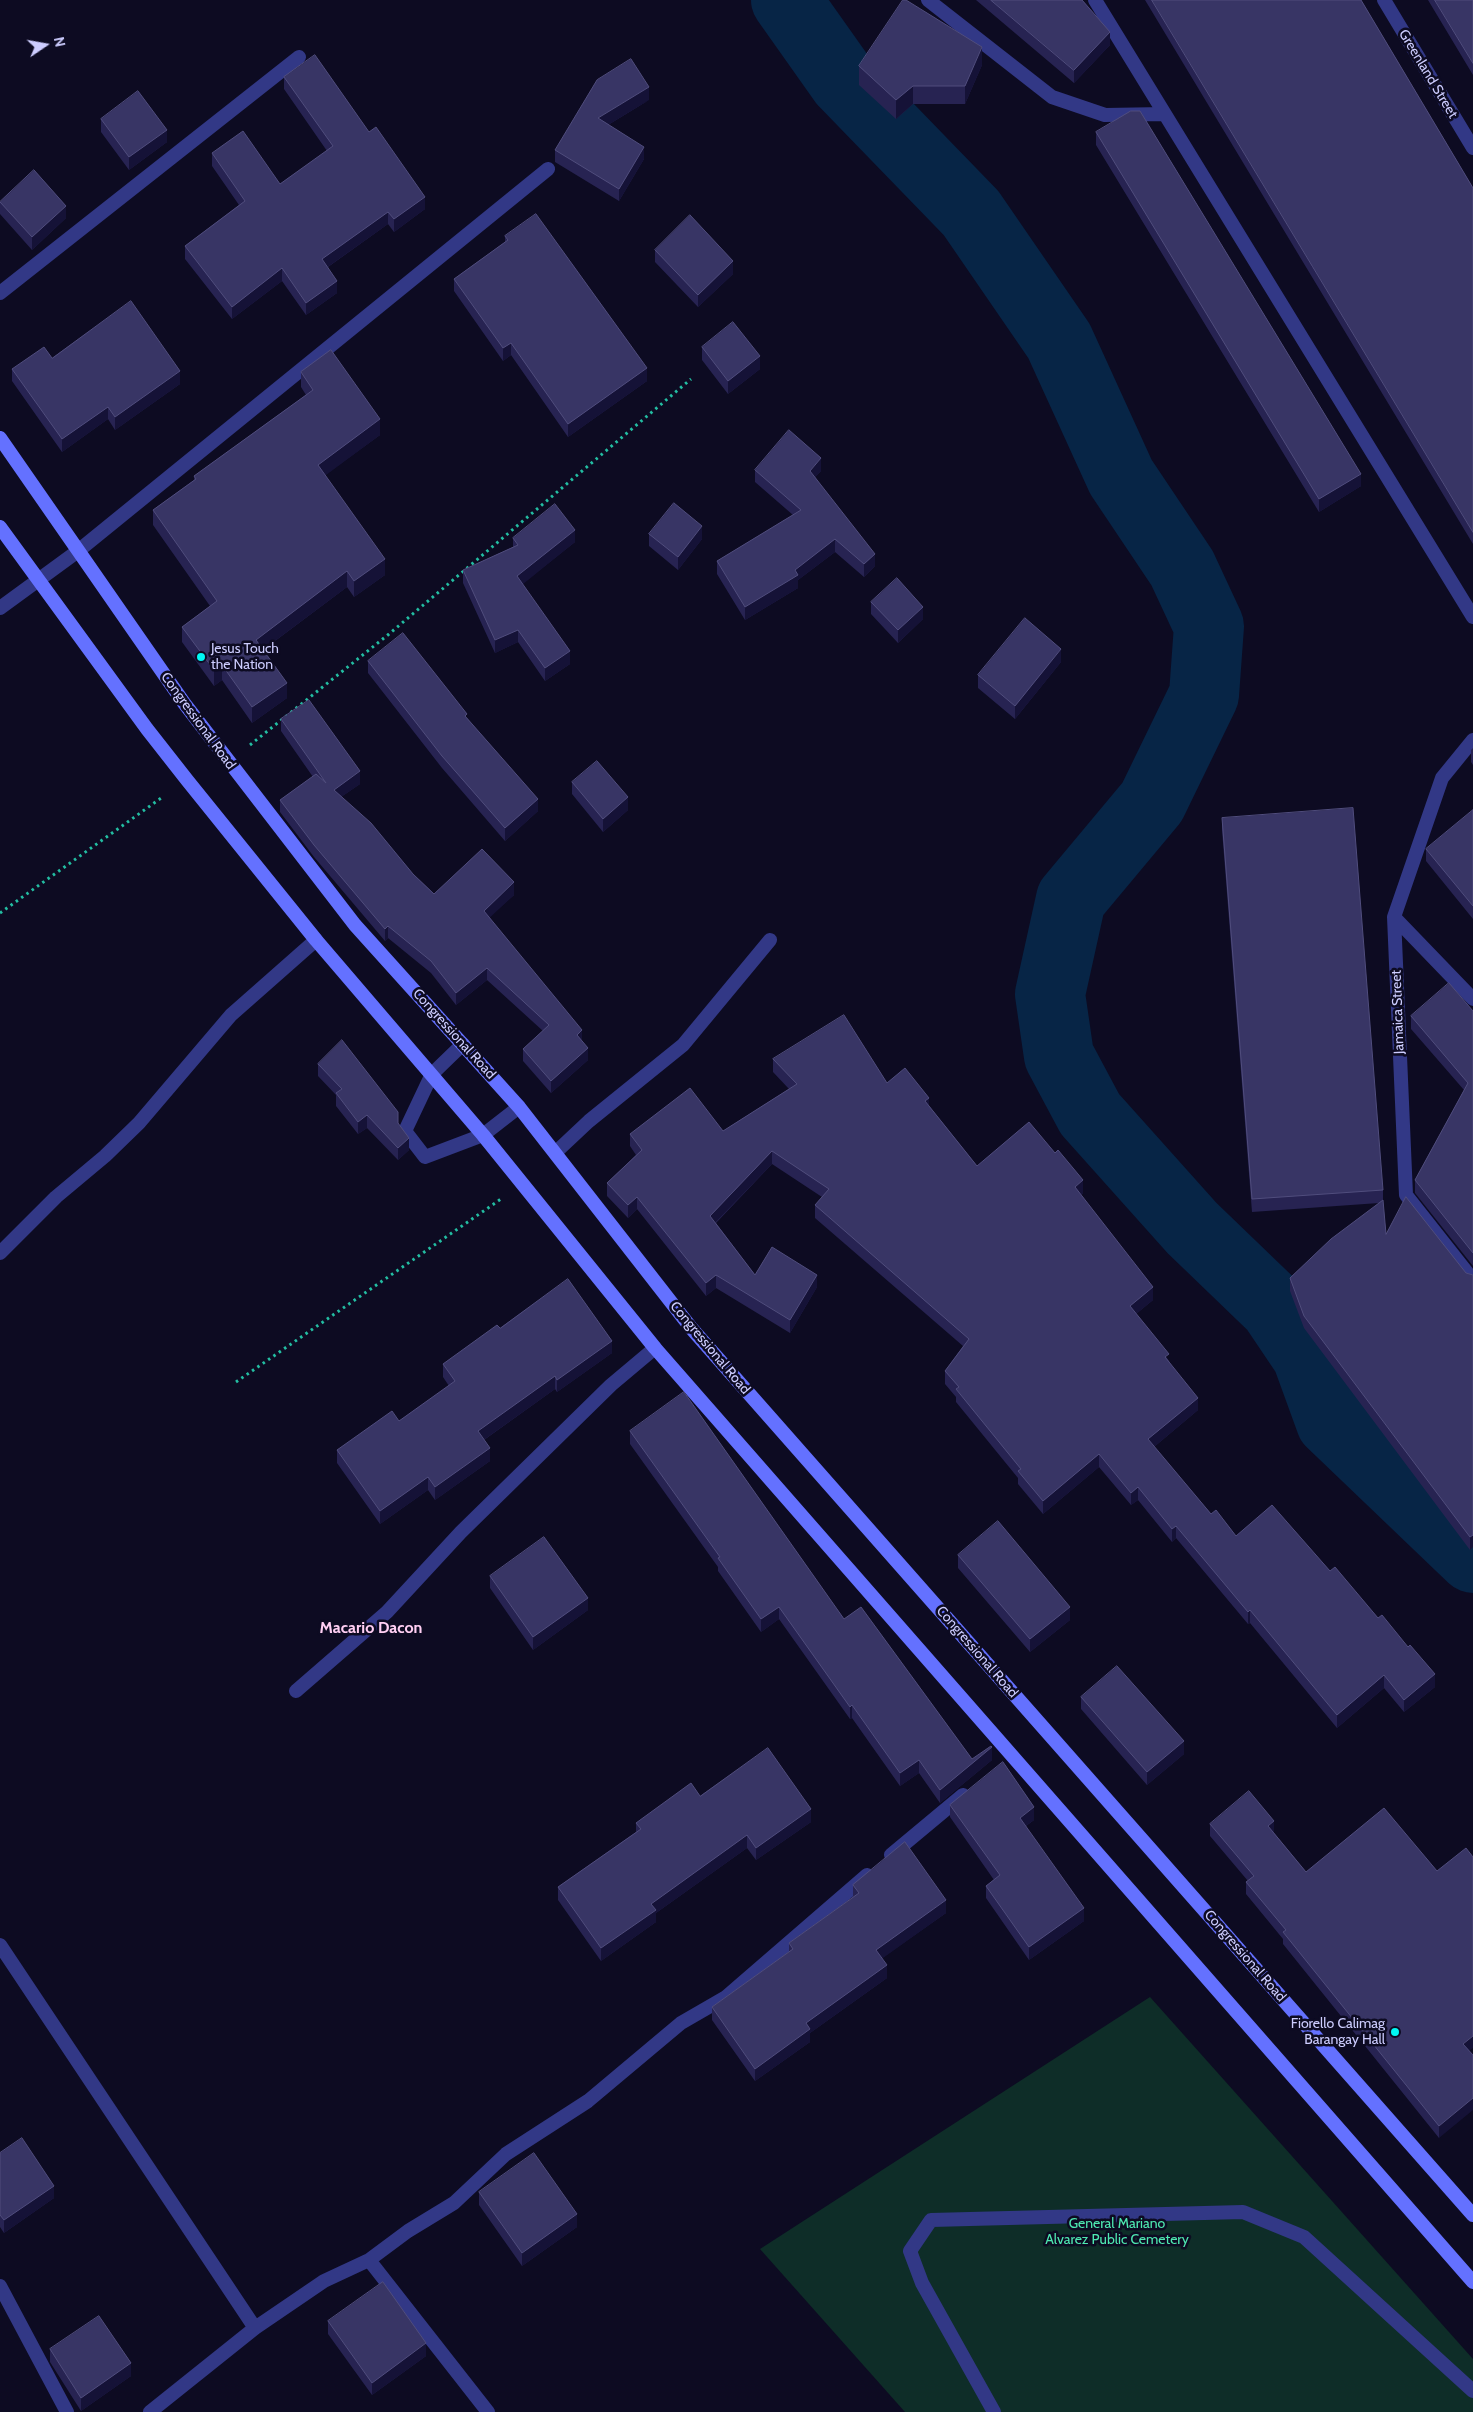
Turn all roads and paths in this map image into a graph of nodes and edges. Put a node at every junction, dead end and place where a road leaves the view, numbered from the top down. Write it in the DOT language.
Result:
graph roads {
  1 [pos="928,0"];
  2 [pos="1095,0"];
  3 [pos="1384,0"];
  4 [pos="299,57"];
  5 [pos="1164,114"];
  6 [pos="1473,148"];
  7 [pos="548,170"];
  8 [pos="0,293"];
  9 [pos="691,378"];
  10 [pos="0,438"];
  11 [pos="0,527"];
  12 [pos="78,551"];
  13 [pos="38,582"];
  14 [pos="0,608"];
  15 [pos="1473,616"];
  16 [pos="1473,740"];
  17 [pos="228,762"];
  18 [pos="187,780"];
  19 [pos="0,913"];
  20 [pos="1394,917"];
  21 [pos="316,940"];
  22 [pos="770,940"];
  23 [pos="1473,999"];
  24 [pos="463,1044"];
  25 [pos="432,1074"];
  26 [pos="519,1106"];
  27 [pos="483,1135"];
  28 [pos="556,1152"];
  29 [pos="522,1185"];
  30 [pos="0,1253"];
  31 [pos="1473,1280"];
  32 [pos="655,1348"];
  33 [pos="236,1382"];
  34 [pos="296,1691"];
  35 [pos="973,1787"];
  36 [pos="0,1945"];
  37 [pos="1473,2215"];
  38 [pos="368,2260"];
  39 [pos="1473,2282"];
  40 [pos="0,2286"];
  41 [pos="255,2328"];
  42 [pos="1473,2391"];
  43 [pos="67,2412"];
  44 [pos="150,2412"];
  45 [pos="488,2412"];
  46 [pos="994,2412"];
  1 -- 5 [label="street"];
  2 -- 5 [label="street"];
  3 -- 6 [label="street, Greenland Street"];
  4 -- 8 [label="street"];
  5 -- 15 [label="street"];
  7 -- 12 [label="street"];
  9 -- 17 [label="path"];
  10 -- 12 [label="main road, Congressional Road"];
  11 -- 13 [label="main road"];
  12 -- 13 [label="street"];
  12 -- 17 [label="main road, Congressional Road"];
  13 -- 14 [label="street"];
  13 -- 18 [label="main road"];
  16 -- 20 [label="street, Jamaica Street"];
  17 -- 24 [label="main road, Congressional Road"];
  18 -- 19 [label="path"];
  18 -- 21 [label="main road"];
  20 -- 23 [label="street"];
  20 -- 31 [label="street, Jamaica Street"];
  21 -- 25 [label="main road"];
  21 -- 30 [label="street"];
  22 -- 28 [label="street"];
  24 -- 25 [label="street"];
  24 -- 26 [label="main road, Congressional Road"];
  25 -- 27 [label="main road"];
  25 -- 27 [label="street"];
  26 -- 27 [label="street"];
  26 -- 28 [label="main road, Congressional Road"];
  27 -- 29 [label="main road"];
  28 -- 37 [label="main road, Congressional Road"];
  29 -- 32 [label="main road"];
  29 -- 33 [label="path"];
  32 -- 34 [label="street"];
  32 -- 39 [label="main road"];
  35 -- 38 [label="street"];
  36 -- 41 [label="street"];
  38 -- 41 [label="street"];
  38 -- 45 [label="street"];
  40 -- 43 [label="street"];
  41 -- 44 [label="street"];
  42 -- 46 [label="street"];
}
